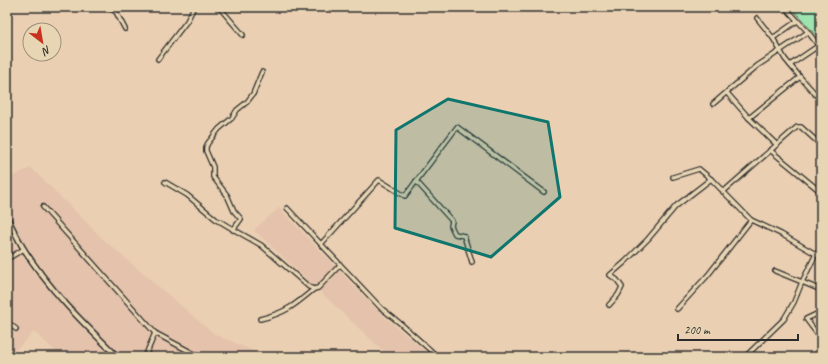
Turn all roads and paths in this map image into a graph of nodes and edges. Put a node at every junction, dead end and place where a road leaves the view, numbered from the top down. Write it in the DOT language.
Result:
graph roads {
  1 [pos="107,7"];
  2 [pos="194,7"];
  3 [pos="219,7"];
  4 [pos="784,7"];
  5 [pos="757,18"];
  6 [pos="797,21"];
  7 [pos="125,28"];
  8 [pos="808,32"];
  9 [pos="242,35"];
  10 [pos="773,38"];
  11 [pos="820,47"];
  12 [pos="779,51"];
  13 [pos="158,59"];
  14 [pos="790,65"];
  15 [pos="262,72"];
  16 [pos="800,77"];
  17 [pos="821,89"];
  18 [pos="727,93"];
  19 [pos="815,94"];
  20 [pos="821,100"];
  21 [pos="713,104"];
  22 [pos="749,118"];
  23 [pos="776,144"];
  24 [pos="821,145"];
  25 [pos="770,150"];
  26 [pos="673,177"];
  27 [pos="711,179"];
  28 [pos="416,181"];
  29 [pos="165,182"];
  30 [pos="544,192"];
  31 [pos="723,192"];
  32 [pos="821,192"];
  33 [pos="43,207"];
  34 [pos="287,208"];
  35 [pos="7,216"];
  36 [pos="751,220"];
  37 [pos="233,230"];
  38 [pos="321,244"];
  39 [pos="24,249"];
  40 [pos="816,254"];
  41 [pos="821,257"];
  42 [pos="7,259"];
  43 [pos="472,262"];
  44 [pos="340,265"];
  45 [pos="775,271"];
  46 [pos="802,282"];
  47 [pos="314,289"];
  48 [pos="821,290"];
  49 [pos="609,305"];
  50 [pos="677,309"];
  51 [pos="821,312"];
  52 [pos="260,319"];
  53 [pos="7,322"];
  54 [pos="16,329"];
  55 [pos="155,333"];
  56 [pos="821,339"];
  57 [pos="821,350"];
  58 [pos="118,357"];
  59 [pos="145,357"];
  60 [pos="200,357"];
  61 [pos="438,357"];
  62 [pos="745,357"];
  63 [pos="813,357"];
  1 -- 7 [label="street"];
  2 -- 13 [label="street"];
  3 -- 9 [label="street"];
  4 -- 6 [label="street"];
  5 -- 10 [label="street"];
  6 -- 8 [label="street"];
  6 -- 10 [label="street"];
  8 -- 11 [label="street"];
  8 -- 12 [label="street"];
  10 -- 12 [label="street"];
  11 -- 14 [label="street"];
  12 -- 14 [label="street"];
  12 -- 18 [label="street"];
  14 -- 16 [label="street"];
  15 -- 37 [label="street"];
  16 -- 19 [label="street"];
  16 -- 22 [label="street"];
  17 -- 19 [label="street"];
  18 -- 21 [label="street"];
  18 -- 22 [label="street"];
  19 -- 20 [label="street"];
  22 -- 23 [label="street"];
  23 -- 24 [label="street"];
  23 -- 25 [label="street"];
  25 -- 31 [label="street"];
  25 -- 32 [label="street"];
  26 -- 27 [label="street"];
  27 -- 31 [label="street"];
  27 -- 49 [label="street"];
  28 -- 30 [label="street"];
  28 -- 38 [label="street"];
  28 -- 43 [label="street"];
  29 -- 37 [label="street"];
  31 -- 36 [label="street"];
  33 -- 55 [label="street"];
  34 -- 38 [label="street"];
  35 -- 39 [label="street"];
  36 -- 40 [label="street"];
  36 -- 50 [label="street"];
  37 -- 47 [label="street"];
  38 -- 44 [label="street"];
  39 -- 42 [label="street"];
  39 -- 58 [label="street"];
  40 -- 41 [label="street"];
  40 -- 46 [label="street"];
  44 -- 47 [label="street"];
  44 -- 61 [label="street"];
  45 -- 46 [label="street"];
  46 -- 48 [label="street"];
  46 -- 62 [label="street"];
  47 -- 52 [label="street"];
  51 -- 56 [label="street"];
  53 -- 54 [label="street"];
  55 -- 59 [label="street"];
  55 -- 60 [label="street"];
  57 -- 63 [label="street"];
}
